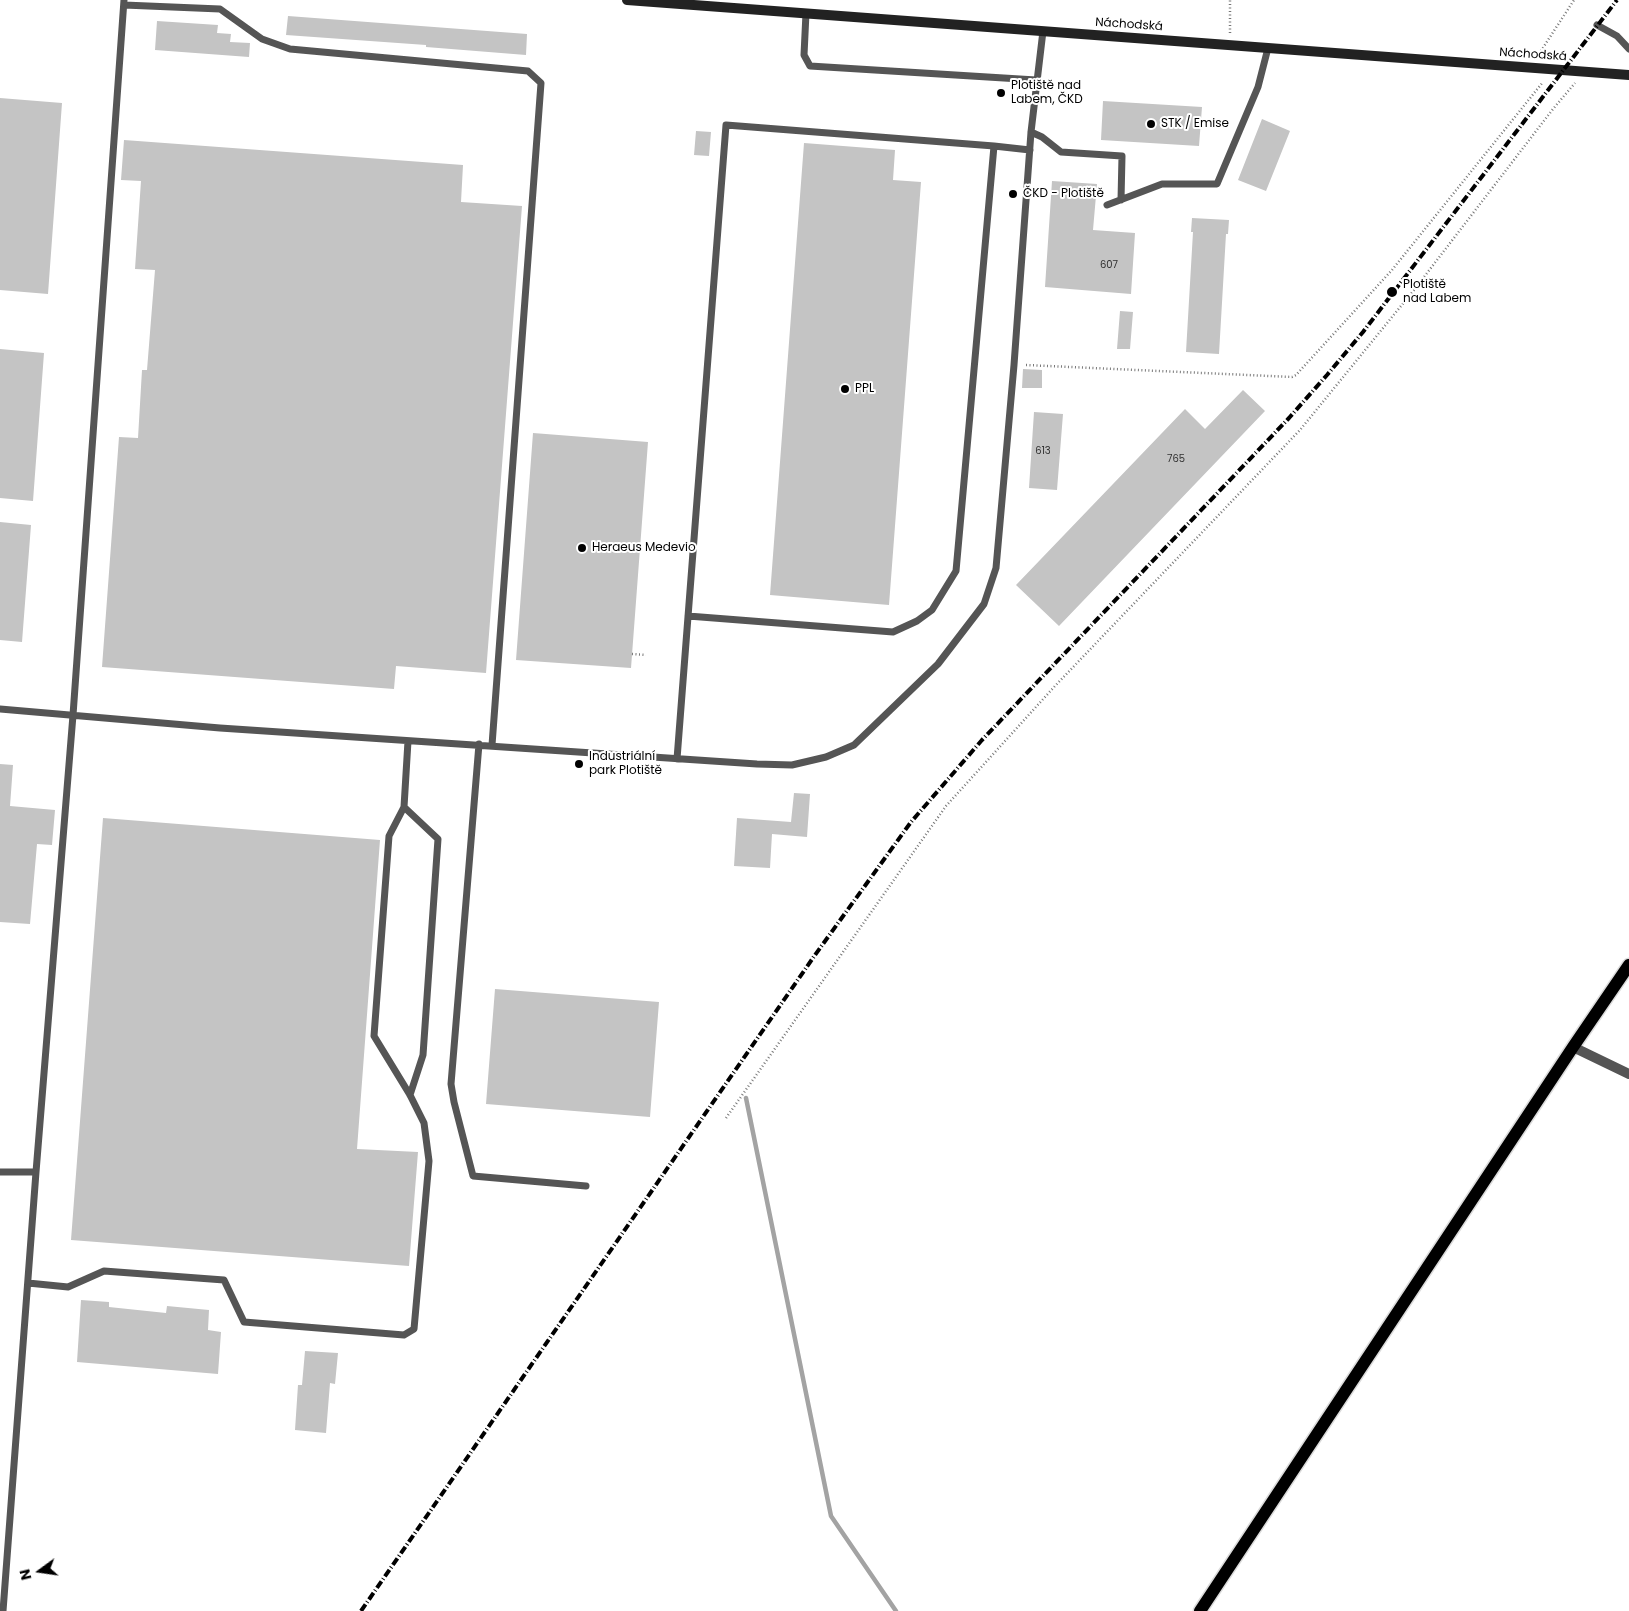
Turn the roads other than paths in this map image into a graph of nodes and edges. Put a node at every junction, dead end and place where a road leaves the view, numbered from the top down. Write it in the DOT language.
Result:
graph roads {
  1 [pos="626,0"];
  2 [pos="124,2"];
  3 [pos="806,13"];
  4 [pos="1597,25"];
  5 [pos="1043,31"];
  6 [pos="1268,48"];
  7 [pos="1629,48"];
  8 [pos="1629,75"];
  9 [pos="1036,80"];
  10 [pos="1031,132"];
  11 [pos="994,146"];
  12 [pos="1030,150"];
  13 [pos="1121,200"];
  14 [pos="1107,206"];
  15 [pos="688,616"];
  16 [pos="0,709"];
  17 [pos="73,716"];
  18 [pos="408,740"];
  19 [pos="479,744"];
  20 [pos="492,745"];
  21 [pos="677,760"];
  22 [pos="404,807"];
  23 [pos="1629,965"];
  24 [pos="1573,1047"];
  25 [pos="1629,1074"];
  26 [pos="410,1095"];
  27 [pos="0,1172"];
  28 [pos="36,1172"];
  29 [pos="586,1186"];
  30 [pos="28,1283"];
  31 [pos="3,1611"];
  32 [pos="1200,1611"];
  1 -- 3 [label="main road, Náchodská"];
  2 -- 17 [label="lane"];
  2 -- 20 [label="lane"];
  3 -- 5 [label="main road, Náchodská"];
  3 -- 9 [label="lane"];
  4 -- 7 [label="lane"];
  5 -- 6 [label="main road, Náchodská"];
  5 -- 9 [label="lane"];
  6 -- 8 [label="main road, Náchodská"];
  6 -- 13 [label="lane"];
  9 -- 10 [label="lane"];
  10 -- 12 [label="lane"];
  10 -- 13 [label="lane"];
  11 -- 12 [label="lane"];
  11 -- 15 [label="lane"];
  11 -- 15 [label="lane"];
  12 -- 21 [label="lane"];
  13 -- 14 [label="lane"];
  15 -- 21 [label="lane"];
  16 -- 17 [label="lane"];
  17 -- 18 [label="lane"];
  17 -- 28 [label="lane"];
  18 -- 19 [label="lane"];
  18 -- 22 [label="lane"];
  19 -- 20 [label="lane"];
  19 -- 29 [label="lane"];
  20 -- 21 [label="lane"];
  22 -- 26 [label="lane"];
  22 -- 26 [label="lane"];
  23 -- 24 [label="main road"];
  24 -- 25 [label="street"];
  24 -- 32 [label="main road"];
  26 -- 30 [label="lane"];
  27 -- 28 [label="lane"];
  28 -- 30 [label="lane"];
  30 -- 31 [label="lane"];
}
